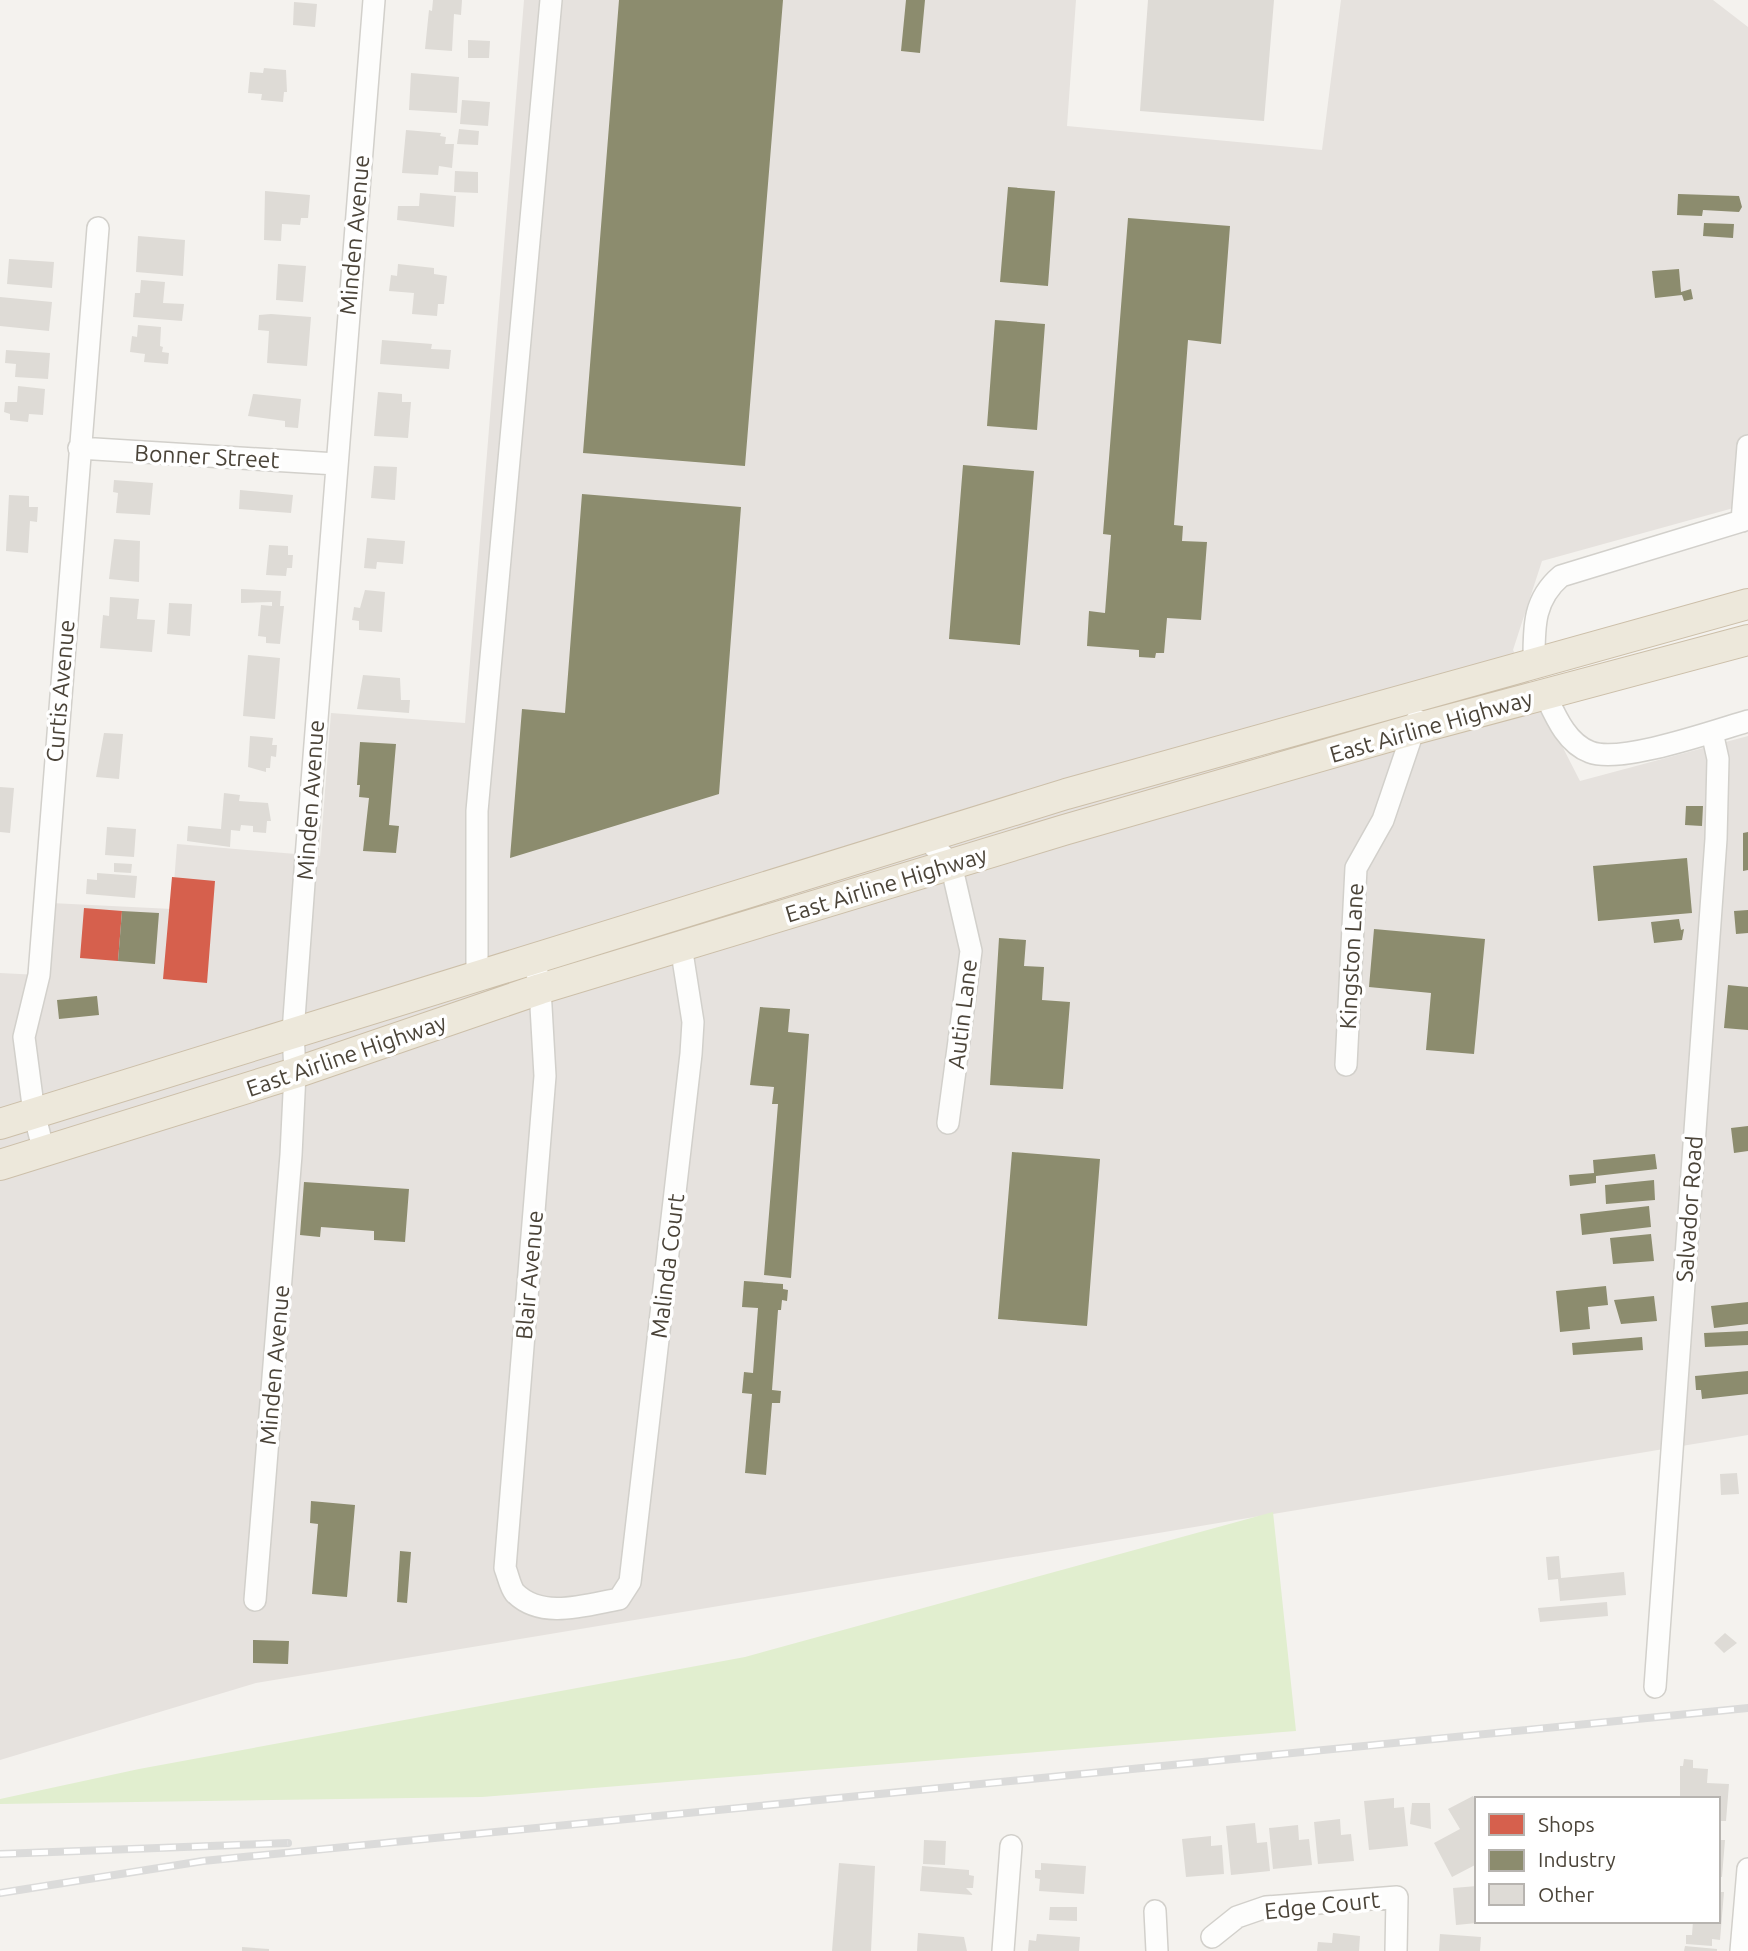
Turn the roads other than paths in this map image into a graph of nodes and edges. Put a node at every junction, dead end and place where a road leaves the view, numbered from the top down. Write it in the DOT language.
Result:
graph roads {
  1 [pos="374,0"];
  2 [pos="551,0"];
  3 [pos="98,228"];
  4 [pos="1748,446"];
  5 [pos="79,448"];
  6 [pos="335,464"];
  7 [pos="1745,520"];
  8 [pos="1737,608"];
  9 [pos="1742,642"];
  10 [pos="1534,662"];
  11 [pos="1422,693"];
  12 [pos="1545,694"];
  13 [pos="1748,721"];
  14 [pos="1415,729"];
  15 [pos="1712,732"];
  16 [pos="926,838"];
  17 [pos="951,864"];
  18 [pos="681,946"];
  19 [pos="534,957"];
  20 [pos="477,974"];
  21 [pos="540,989"];
  22 [pos="293,1032"];
  23 [pos="1346,1065"];
  24 [pos="295,1073"];
  25 [pos="34,1113"];
  26 [pos="948,1123"];
  27 [pos="0,1124"];
  28 [pos="44,1152"];
  29 [pos="0,1165"];
  30 [pos="513,1592"];
  31 [pos="255,1600"];
  32 [pos="1655,1686"];
  33 [pos="1011,1846"];
  34 [pos="1748,1869"];
  35 [pos="1155,1911"];
  36 [pos="1212,1937"];
  37 [pos="1003,1951"];
  38 [pos="1157,1951"];
  39 [pos="1396,1951"];
  40 [pos="1741,1951"];
  1 -- 6 [label="street, Minden Avenue"];
  2 -- 20 [label="street"];
  3 -- 5 [label="street, Curtis Avenue"];
  4 -- 7 [label="street"];
  5 -- 6 [label="street, Bonner Street"];
  5 -- 25 [label="street, Curtis Avenue"];
  6 -- 22 [label="street, Minden Avenue"];
  7 -- 10 [label="street"];
  8 -- 10 [label="highway, East Airline Highway"];
  9 -- 12 [label="highway, East Airline Highway"];
  10 -- 11 [label="highway, East Airline Highway"];
  11 -- 14 [label="street, Kingston Lane"];
  11 -- 16 [label="highway, East Airline Highway"];
  12 -- 14 [label="highway, East Airline Highway"];
  12 -- 15 [label="street"];
  13 -- 15 [label="street"];
  14 -- 17 [label="highway, East Airline Highway"];
  14 -- 23 [label="street, Kingston Lane"];
  15 -- 32 [label="street, Salvador Road"];
  16 -- 17 [label="street"];
  16 -- 19 [label="highway, East Airline Highway"];
  17 -- 18 [label="highway, East Airline Highway"];
  17 -- 26 [label="street, Autin Lane"];
  18 -- 21 [label="highway, East Airline Highway"];
  18 -- 30 [label="street, Malinda Court"];
  19 -- 20 [label="highway, East Airline Highway"];
  19 -- 21 [label="street, Blair Avenue"];
  20 -- 22 [label="highway, East Airline Highway"];
  21 -- 24 [label="highway, East Airline Highway"];
  21 -- 30 [label="street, Blair Avenue"];
  22 -- 24 [label="street, Minden Avenue"];
  22 -- 25 [label="highway, East Airline Highway"];
  24 -- 28 [label="highway, East Airline Highway"];
  24 -- 31 [label="street, Minden Avenue"];
  25 -- 27 [label="highway, East Airline Highway"];
  25 -- 28 [label="street, Curtis Avenue"];
  28 -- 29 [label="highway, East Airline Highway"];
  33 -- 37 [label="street"];
  34 -- 40 [label="street"];
  35 -- 38 [label="street"];
  36 -- 39 [label="street, Edge Court"];
}
